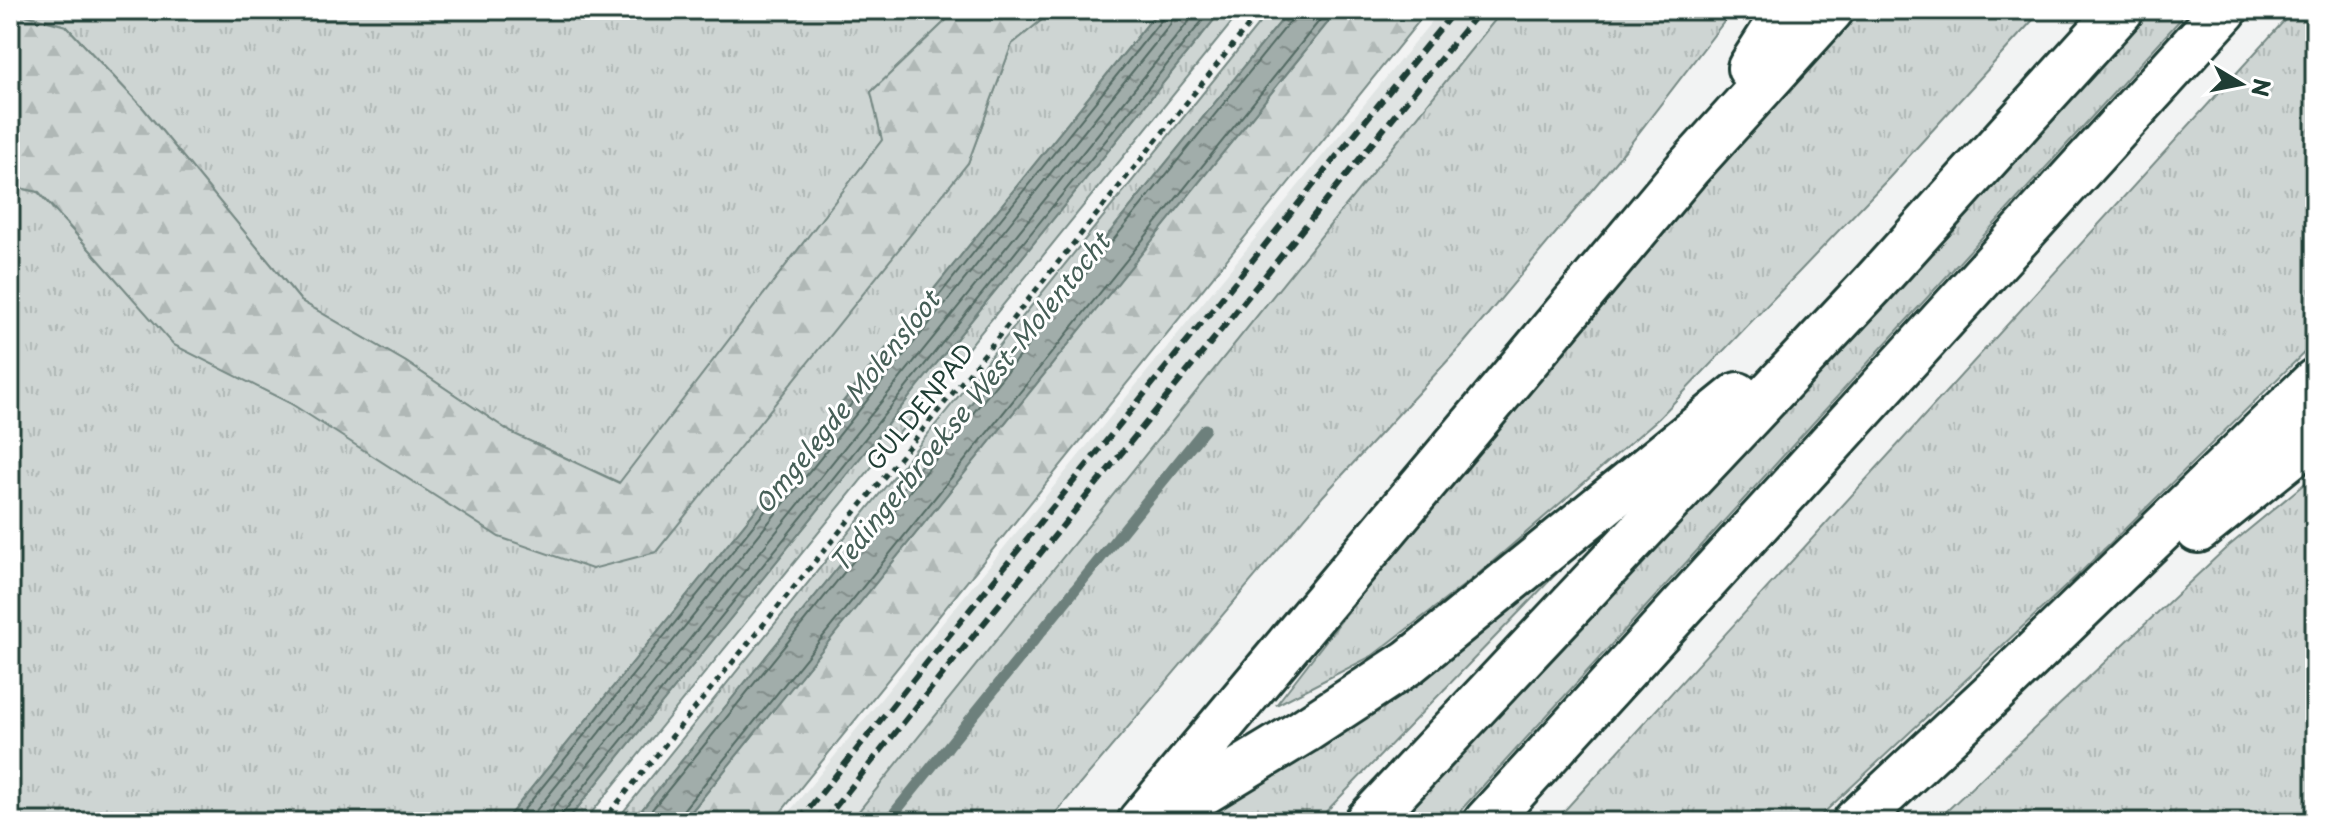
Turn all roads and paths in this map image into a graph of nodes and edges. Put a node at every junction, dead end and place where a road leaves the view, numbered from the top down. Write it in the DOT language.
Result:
graph roads {
  1 [pos="1261,10"];
  2 [pos="1787,10"];
  3 [pos="1831,10"];
  4 [pos="2121,10"];
  5 [pos="2225,10"];
  6 [pos="1687,169"];
  7 [pos="1873,284"];
  8 [pos="2315,381"];
  9 [pos="2315,436"];
  10 [pos="1993,693"];
  11 [pos="602,822"];
  12 [pos="1140,822"];
  13 [pos="1153,822"];
  14 [pos="1367,822"];
  15 [pos="1486,822"];
  16 [pos="1855,822"];
  1 -- 11 [label="path, GULDENPAD"];
  2 -- 6 [label="highway"];
  3 -- 6 [label="highway"];
  4 -- 7 [label="highway"];
  5 -- 15 [label="highway"];
  6 -- 12 [label="highway"];
  7 -- 13 [label="highway"];
  7 -- 14 [label="highway"];
  8 -- 10 [label="highway"];
  9 -- 10 [label="highway"];
  10 -- 16 [label="highway"];
}
